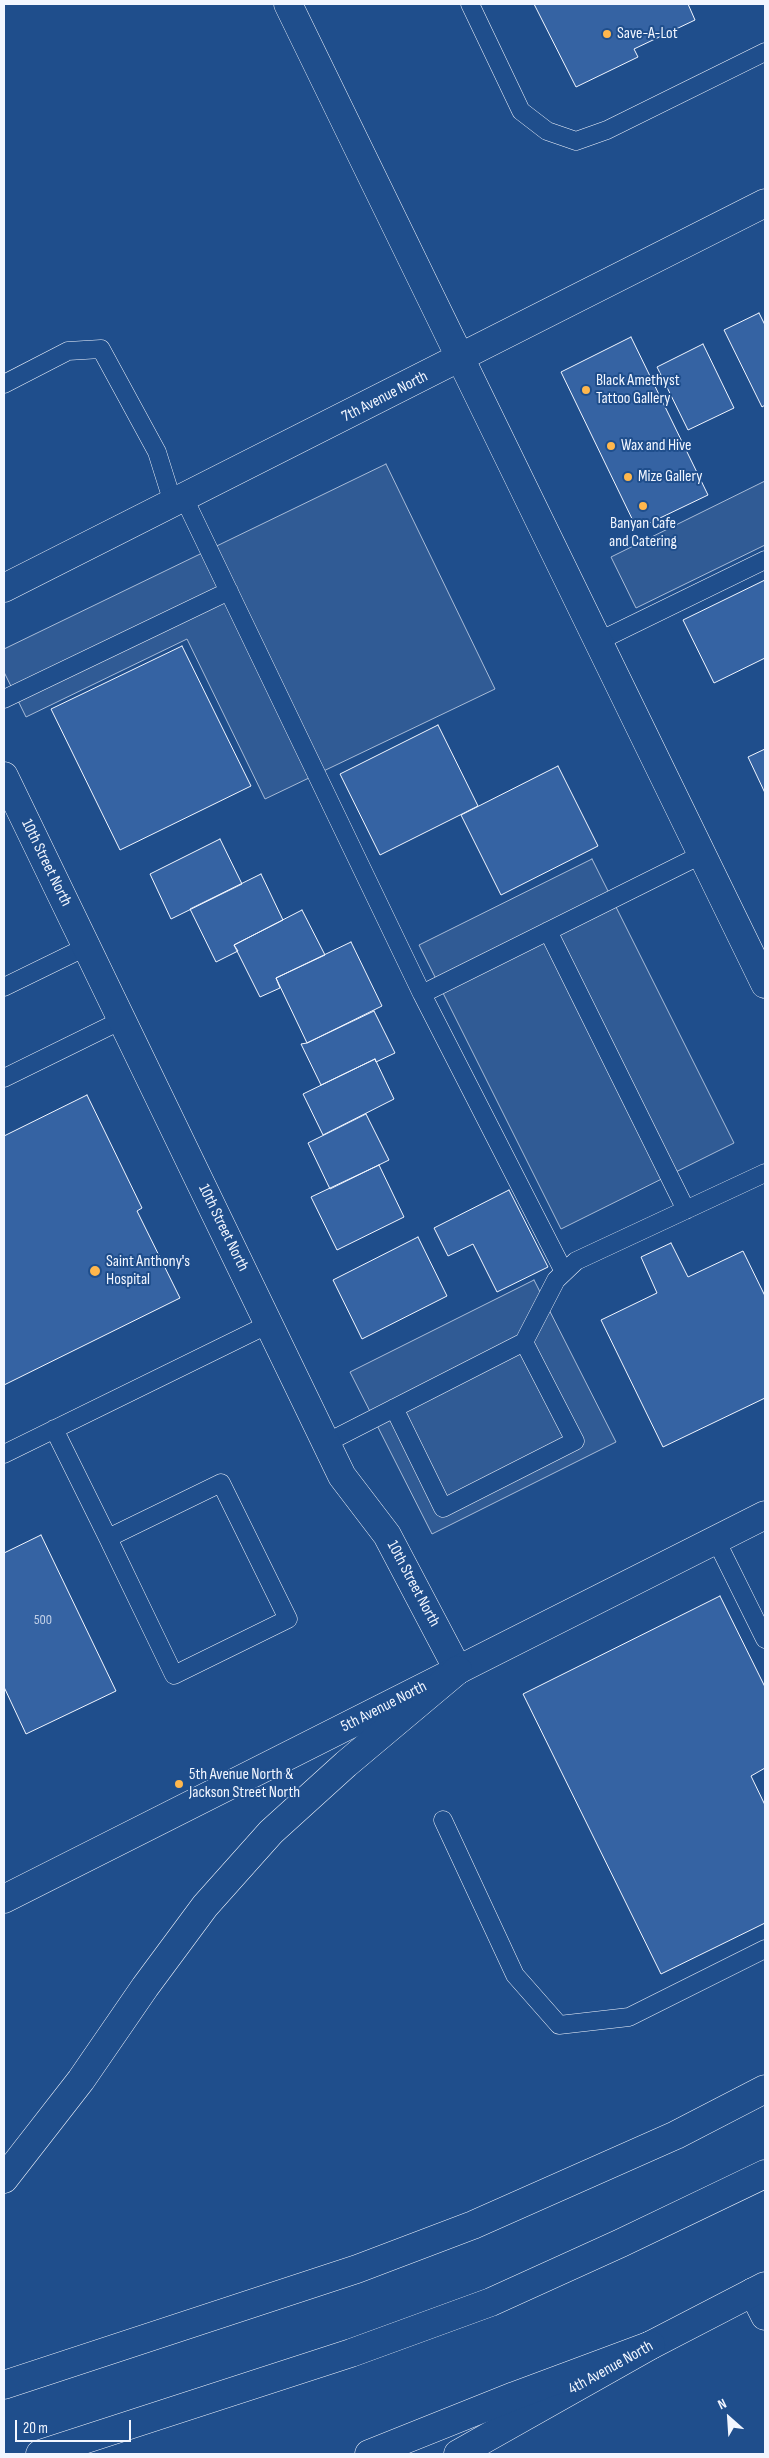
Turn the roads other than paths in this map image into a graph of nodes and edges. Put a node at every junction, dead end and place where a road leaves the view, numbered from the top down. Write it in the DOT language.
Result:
graph roads {
  1 [pos="288,4"];
  2 [pos="470,4"];
  3 [pos="765,52"];
  4 [pos="765,203"];
  5 [pos="462,358"];
  6 [pos="4,384"];
  7 [pos="179,500"];
  8 [pos="765,560"];
  9 [pos="4,588"];
  10 [pos="229,592"];
  11 [pos="599,641"];
  12 [pos="4,699"];
  13 [pos="4,776"];
  14 [pos="703,854"];
  15 [pos="548,931"];
  16 [pos="86,946"];
  17 [pos="765,984"];
  18 [pos="4,987"];
  19 [pos="422,994"];
  20 [pos="122,1020"];
  21 [pos="4,1078"];
  22 [pos="765,1173"];
  23 [pos="686,1210"];
  24 [pos="564,1272"];
  25 [pos="269,1324"];
  26 [pos="524,1342"];
  27 [pos="394,1408"];
  28 [pos="54,1429"];
  29 [pos="326,1443"];
  30 [pos="4,1454"];
  31 [pos="765,1515"];
  32 [pos="108,1538"];
  33 [pos="716,1540"];
  34 [pos="765,1639"];
  35 [pos="458,1670"];
  36 [pos="443,1820"];
  37 [pos="4,1900"];
  38 [pos="765,1948"];
  39 [pos="765,2088"];
  40 [pos="765,2174"];
  41 [pos="4,2179"];
  42 [pos="759,2289"];
  43 [pos="765,2316"];
  44 [pos="651,2345"];
  45 [pos="4,2384"];
  46 [pos="40,2454"];
  47 [pos="369,2454"];
  48 [pos="458,2454"];
  1 -- 5 [label="main road"];
  2 -- 3 [label="lane"];
  4 -- 5 [label="main road, 7th Avenue North"];
  5 -- 7 [label="main road, 7th Avenue North"];
  5 -- 11 [label="main road"];
  6 -- 7 [label="lane"];
  7 -- 9 [label="main road, 7th Avenue North"];
  7 -- 10 [label="lane"];
  8 -- 11 [label="lane"];
  10 -- 12 [label="lane"];
  10 -- 19 [label="lane"];
  11 -- 14 [label="main road"];
  13 -- 16 [label="main road, 10th Street North"];
  14 -- 15 [label="lane"];
  14 -- 17 [label="main road"];
  15 -- 19 [label="lane"];
  15 -- 23 [label="lane"];
  16 -- 18 [label="lane"];
  16 -- 20 [label="main road, 10th Street North"];
  19 -- 24 [label="lane"];
  20 -- 21 [label="lane"];
  20 -- 25 [label="main road, 10th Street North"];
  22 -- 23 [label="lane"];
  23 -- 24 [label="lane"];
  24 -- 26 [label="lane"];
  25 -- 28 [label="lane"];
  25 -- 29 [label="main road, 10th Street North"];
  26 -- 27 [label="lane"];
  26 -- 27 [label="lane"];
  27 -- 29 [label="lane"];
  28 -- 30 [label="lane"];
  28 -- 32 [label="lane"];
  29 -- 35 [label="main road, 10th Street North"];
  31 -- 33 [label="main road, 5th Avenue North"];
  32 -- 32 [label="lane"];
  33 -- 34 [label="lane"];
  33 -- 35 [label="main road, 5th Avenue North"];
  35 -- 37 [label="main road, 5th Avenue North"];
  35 -- 41 [label="main road"];
  36 -- 38 [label="lane"];
  39 -- 45 [label="main road"];
  40 -- 46 [label="main road"];
  42 -- 43 [label="main road"];
  42 -- 44 [label="main road, 4th Avenue North"];
  44 -- 47 [label="main road"];
  44 -- 48 [label="main road, 4th Avenue North"];
}
